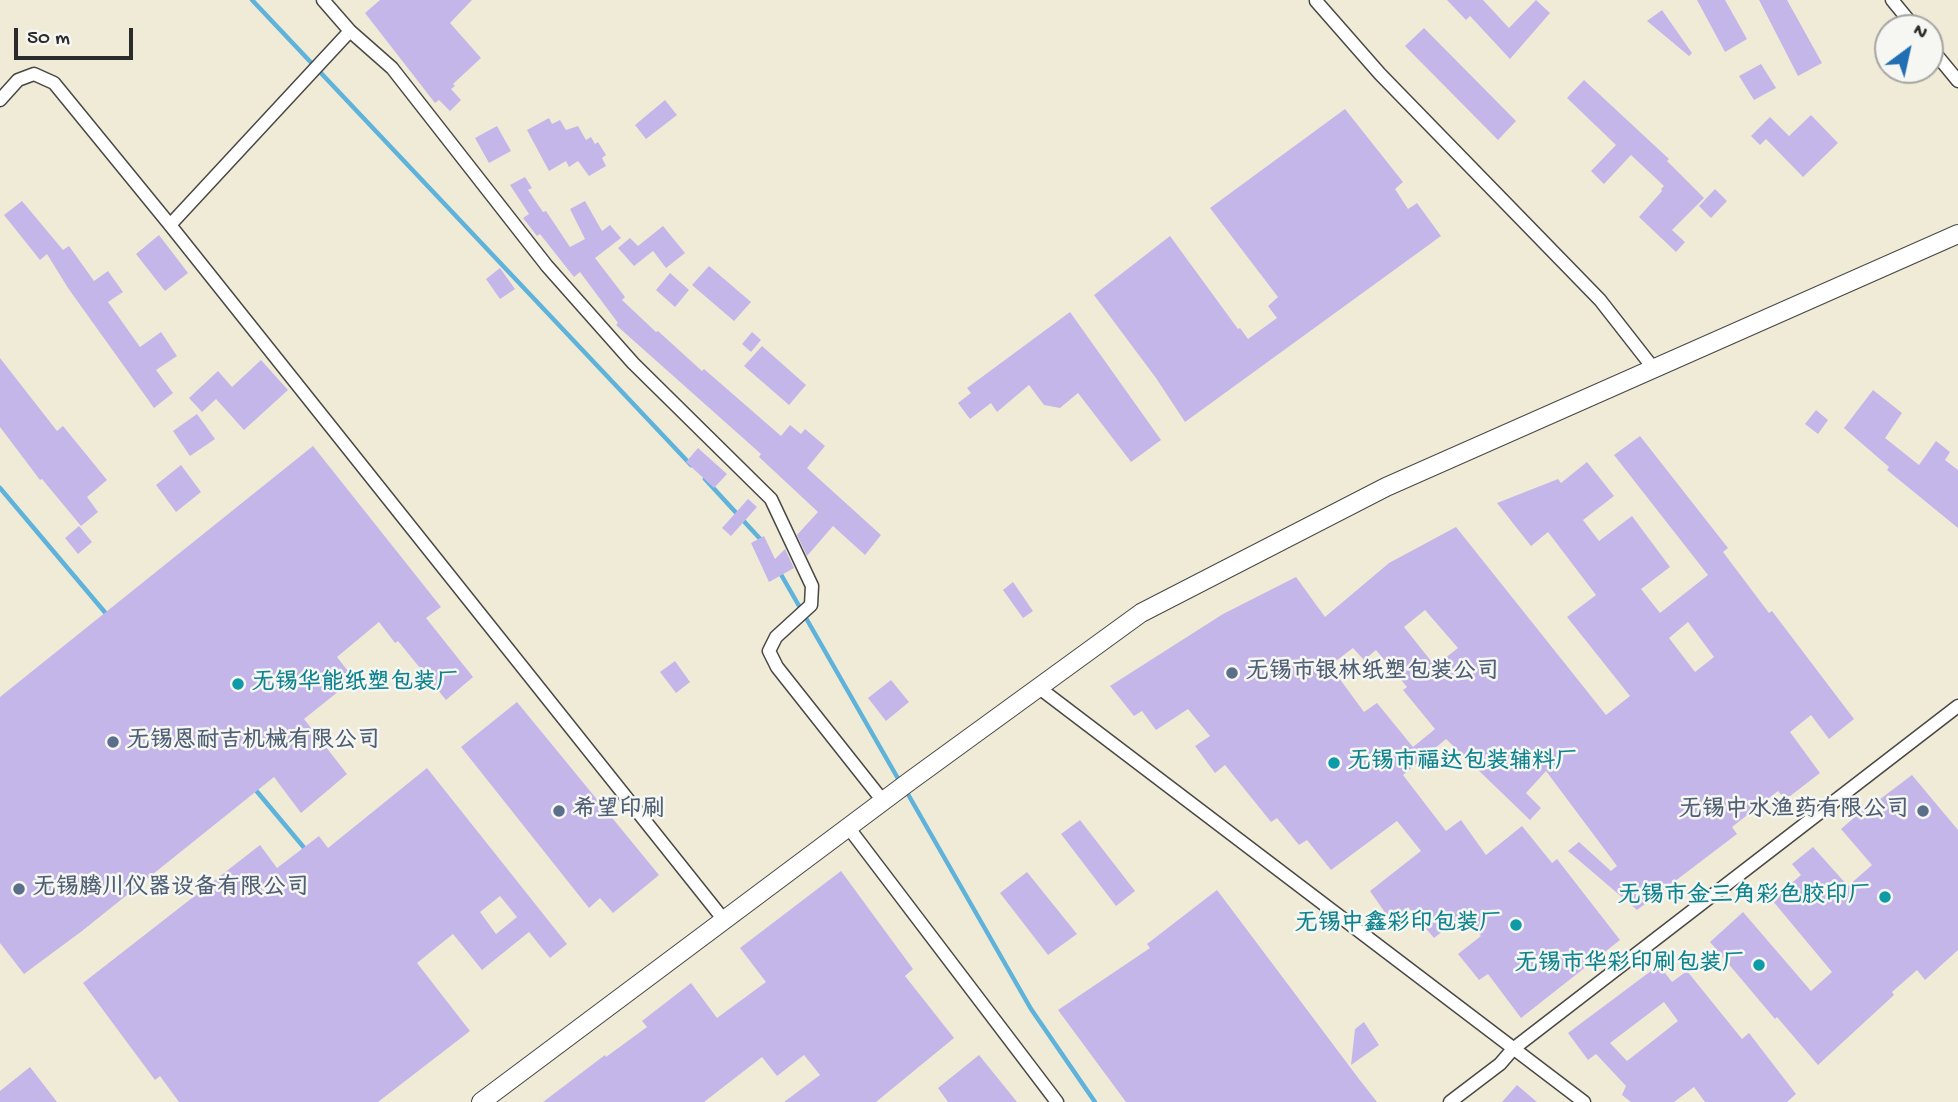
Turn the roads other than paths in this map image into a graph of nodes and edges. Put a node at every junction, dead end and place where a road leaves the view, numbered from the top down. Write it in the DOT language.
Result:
graph roads {
  1 [pos="323,0"];
  2 [pos="1892,0"];
  3 [pos="1316,1"];
  4 [pos="1903,14"];
  5 [pos="350,31"];
  6 [pos="1944,64"];
  7 [pos="1958,81"];
  8 [pos="0,100"];
  9 [pos="170,225"];
  10 [pos="1958,234"];
  11 [pos="1654,369"];
  12 [pos="1038,687"];
  13 [pos="1958,706"];
  14 [pos="889,797"];
  15 [pos="848,827"];
  16 [pos="724,920"];
  17 [pos="1513,1049"];
  18 [pos="481,1102"];
  19 [pos="1057,1102"];
  20 [pos="1450,1102"];
  21 [pos="1584,1102"];
  1 -- 5 [label="street"];
  2 -- 4 [label="street"];
  3 -- 11 [label="street"];
  5 -- 9 [label="street"];
  5 -- 14 [label="street"];
  6 -- 7 [label="street"];
  8 -- 9 [label="street"];
  9 -- 16 [label="street"];
  10 -- 11 [label="street"];
  11 -- 12 [label="street"];
  12 -- 14 [label="street"];
  12 -- 17 [label="street"];
  13 -- 17 [label="street"];
  14 -- 15 [label="street"];
  15 -- 16 [label="street"];
  15 -- 19 [label="street"];
  16 -- 18 [label="street"];
  17 -- 20 [label="street"];
  17 -- 21 [label="street"];
}
